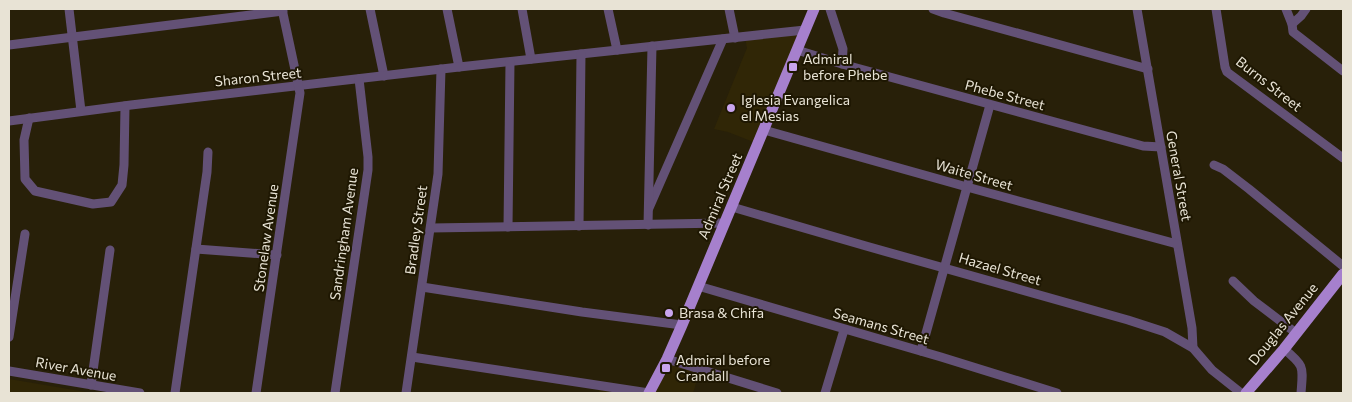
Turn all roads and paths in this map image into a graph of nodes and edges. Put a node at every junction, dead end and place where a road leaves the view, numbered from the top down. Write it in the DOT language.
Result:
graph roads {
  1 [pos="69,9"];
  2 [pos="370,9"];
  3 [pos="447,9"];
  4 [pos="522,9"];
  5 [pos="608,9"];
  6 [pos="729,9"];
  7 [pos="814,9"];
  8 [pos="830,9"];
  9 [pos="932,9"];
  10 [pos="1138,9"];
  11 [pos="1216,9"];
  12 [pos="1286,9"];
  13 [pos="1306,9"];
  14 [pos="283,10"];
  15 [pos="1292,24"];
  16 [pos="805,30"];
  17 [pos="72,37"];
  18 [pos="735,38"];
  19 [pos="723,39"];
  20 [pos="9,45"];
  21 [pos="652,46"];
  22 [pos="617,50"];
  23 [pos="797,50"];
  24 [pos="581,54"];
  25 [pos="532,59"];
  26 [pos="510,62"];
  27 [pos="842,64"];
  28 [pos="459,67"];
  29 [pos="1148,68"];
  30 [pos="440,69"];
  31 [pos="1343,71"];
  32 [pos="384,76"];
  33 [pos="358,79"];
  34 [pos="299,86"];
  35 [pos="990,105"];
  36 [pos="125,106"];
  37 [pos="82,111"];
  38 [pos="28,118"];
  39 [pos="9,121"];
  40 [pos="764,130"];
  41 [pos="1161,147"];
  42 [pos="208,152"];
  43 [pos="1343,158"];
  44 [pos="1214,165"];
  45 [pos="967,187"];
  46 [pos="732,207"];
  47 [pos="649,208"];
  48 [pos="724,223"];
  49 [pos="648,225"];
  50 [pos="579,226"];
  51 [pos="508,227"];
  52 [pos="431,228"];
  53 [pos="25,234"];
  54 [pos="1177,244"];
  55 [pos="196,249"];
  56 [pos="110,250"];
  57 [pos="277,255"];
  58 [pos="1343,266"];
  59 [pos="944,268"];
  60 [pos="1343,274"];
  61 [pos="1232,281"];
  62 [pos="698,286"];
  63 [pos="422,287"];
  64 [pos="682,325"];
  65 [pos="844,330"];
  66 [pos="1296,333"];
  67 [pos="9,337"];
  68 [pos="1193,348"];
  69 [pos="1284,349"];
  70 [pos="921,351"];
  71 [pos="412,357"];
  72 [pos="667,359"];
  73 [pos="9,371"];
  74 [pos="91,385"];
  75 [pos="140,393"];
  76 [pos="175,393"];
  77 [pos="256,393"];
  78 [pos="335,393"];
  79 [pos="406,393"];
  80 [pos="649,393"];
  81 [pos="777,393"];
  82 [pos="825,393"];
  83 [pos="1057,393"];
  84 [pos="1241,393"];
  85 [pos="1246,393"];
  86 [pos="1301,393"];
  1 -- 17 [label="street"];
  2 -- 32 [label="street"];
  3 -- 28 [label="street"];
  4 -- 25 [label="street"];
  5 -- 22 [label="street"];
  6 -- 18 [label="street"];
  7 -- 16 [label="main road, Admiral Street"];
  8 -- 27 [label="street"];
  9 -- 29 [label="street"];
  10 -- 29 [label="street, General Street"];
  11 -- 43 [label="street, Burns Street"];
  12 -- 15 [label="street"];
  13 -- 15 [label="street"];
  14 -- 17 [label="street"];
  14 -- 34 [label="street, Stonelaw Avenue"];
  15 -- 31 [label="street"];
  16 -- 18 [label="street"];
  16 -- 23 [label="main road, Admiral Street"];
  17 -- 20 [label="street"];
  17 -- 37 [label="street"];
  18 -- 19 [label="street"];
  19 -- 21 [label="street"];
  19 -- 47 [label="street"];
  21 -- 22 [label="street"];
  21 -- 47 [label="street"];
  22 -- 24 [label="street"];
  23 -- 27 [label="street, Phebe Street"];
  23 -- 40 [label="main road, Admiral Street"];
  24 -- 25 [label="street"];
  24 -- 50 [label="street"];
  25 -- 26 [label="street, Sharon Street"];
  26 -- 28 [label="street, Sharon Street"];
  26 -- 51 [label="street"];
  27 -- 35 [label="street, Phebe Street"];
  28 -- 30 [label="street, Sharon Street"];
  29 -- 41 [label="street, General Street"];
  30 -- 32 [label="street, Sharon Street"];
  30 -- 52 [label="street, Bradley Street"];
  32 -- 33 [label="street, Sharon Street"];
  33 -- 34 [label="street, Sharon Street"];
  33 -- 78 [label="street, Sandringham Avenue"];
  34 -- 36 [label="street, Sharon Street"];
  34 -- 57 [label="street, Stonelaw Avenue"];
  35 -- 41 [label="street, Phebe Street"];
  35 -- 45 [label="street"];
  36 -- 37 [label="street, Sharon Street"];
  36 -- 38 [label="street"];
  37 -- 38 [label="street, Sharon Street"];
  38 -- 39 [label="street, Sharon Street"];
  40 -- 45 [label="street, Waite Street"];
  40 -- 46 [label="main road, Admiral Street"];
  41 -- 54 [label="street, General Street"];
  42 -- 55 [label="street"];
  44 -- 58 [label="street"];
  45 -- 54 [label="street, Waite Street"];
  45 -- 59 [label="street"];
  46 -- 48 [label="main road, Admiral Street"];
  46 -- 59 [label="street, Hazael Street"];
  47 -- 49 [label="street"];
  48 -- 49 [label="street"];
  48 -- 62 [label="main road, Admiral Street"];
  49 -- 50 [label="street"];
  50 -- 51 [label="street"];
  51 -- 52 [label="street"];
  52 -- 63 [label="street, Bradley Street"];
  53 -- 67 [label="street"];
  54 -- 68 [label="street, General Street"];
  55 -- 57 [label="street"];
  55 -- 76 [label="street"];
  56 -- 74 [label="street"];
  57 -- 77 [label="street, Stonelaw Avenue"];
  59 -- 68 [label="street, Hazael Street"];
  59 -- 70 [label="street"];
  60 -- 66 [label="main road, Douglas Avenue"];
  61 -- 66 [label="street"];
  62 -- 64 [label="main road, Admiral Street"];
  62 -- 65 [label="street, Seamans Street"];
  63 -- 64 [label="street"];
  63 -- 71 [label="street, Bradley Street"];
  64 -- 72 [label="main road, Admiral Street"];
  65 -- 70 [label="street, Seamans Street"];
  65 -- 82 [label="street"];
  66 -- 69 [label="main road, Douglas Avenue"];
  68 -- 84 [label="street, Hazael Street"];
  69 -- 85 [label="main road, Douglas Avenue"];
  69 -- 86 [label="street"];
  70 -- 83 [label="street, Seamans Street"];
  71 -- 79 [label="street, Bradley Street"];
  71 -- 80 [label="street"];
  72 -- 80 [label="main road, Admiral Street"];
  72 -- 81 [label="street"];
  73 -- 74 [label="street, River Avenue"];
  74 -- 75 [label="street, River Avenue"];
}
